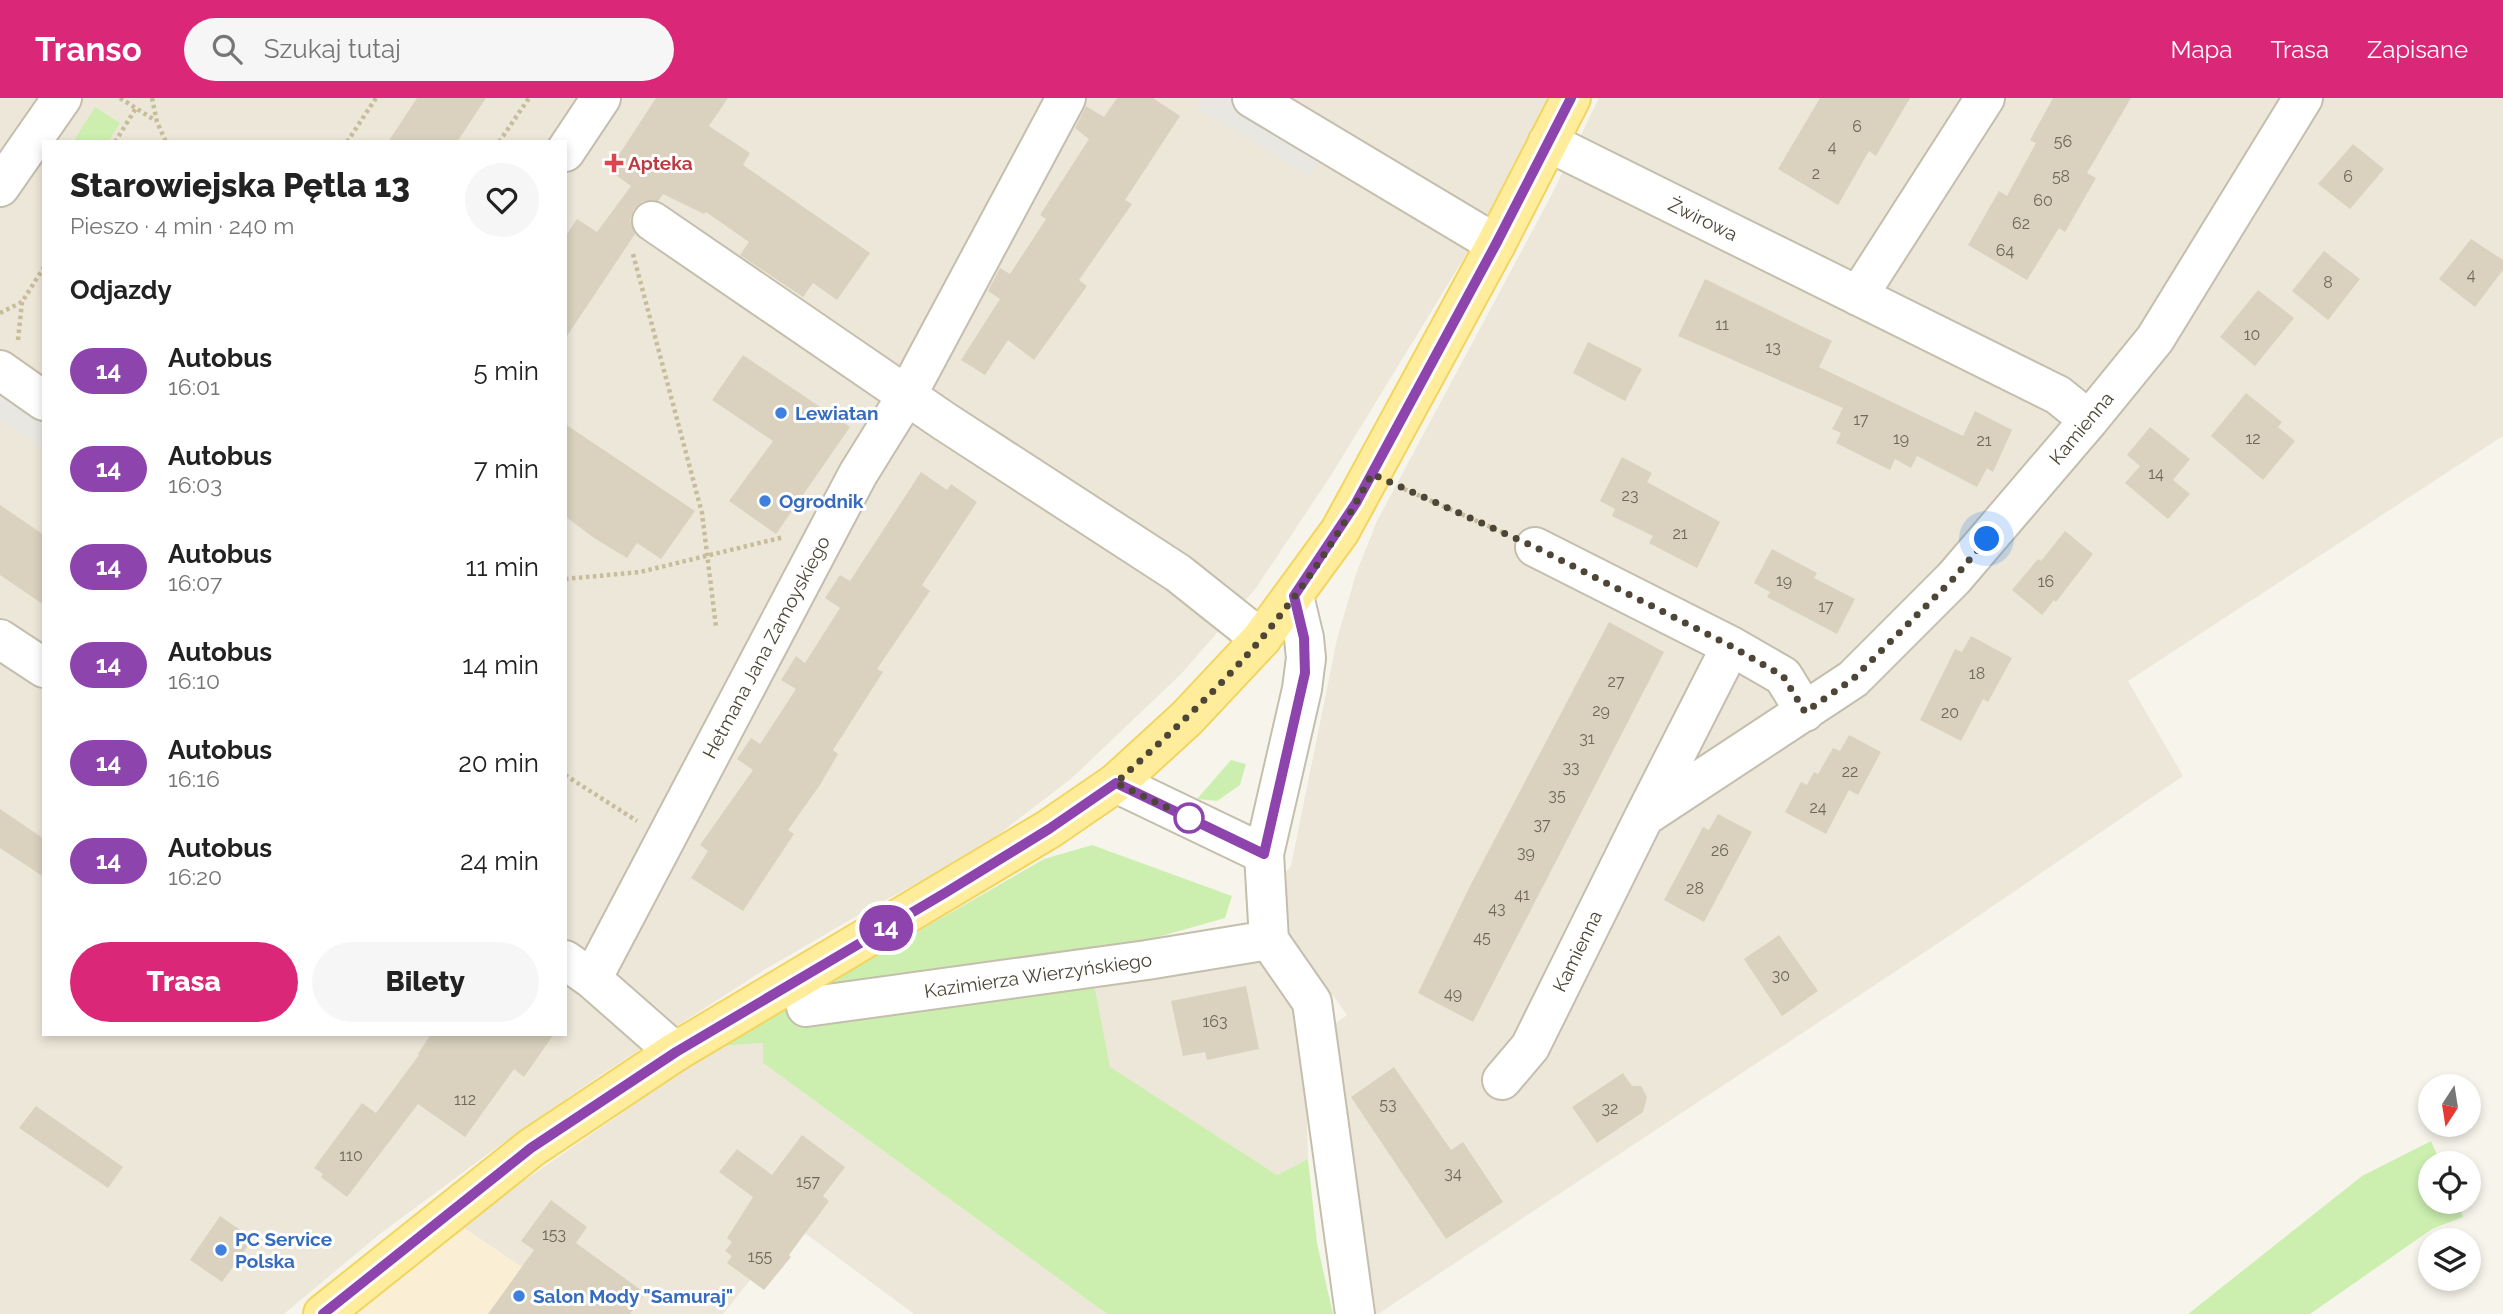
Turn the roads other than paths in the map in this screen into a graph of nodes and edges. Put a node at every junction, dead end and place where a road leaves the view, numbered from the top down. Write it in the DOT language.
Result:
graph roads {
  1 [pos="62,98"];
  2 [pos="601,98"];
  3 [pos="1066,98"];
  4 [pos="1252,98"];
  5 [pos="1571,98"];
  6 [pos="1986,98"];
  7 [pos="2303,98"];
  8 [pos="1548,142"];
  9 [pos="567,149"];
  10 [pos="0,187"];
  11 [pos="652,221"];
  12 [pos="1496,244"];
  13 [pos="1858,296"];
  14 [pos="0,370"];
  15 [pos="907,395"];
  16 [pos="42,400"];
  17 [pos="2089,420"];
  18 [pos="1535,547"];
  19 [pos="1294,596"];
  20 [pos="0,639"];
  21 [pos="1261,639"];
  22 [pos="1731,646"];
  23 [pos="42,667"];
  24 [pos="1805,712"];
  25 [pos="1116,783"];
  26 [pos="1644,817"];
  27 [pos="1264,854"];
  28 [pos="1269,940"];
  29 [pos="579,970"];
  30 [pos="806,1007"];
  31 [pos="676,1052"];
  32 [pos="1502,1080"];
  33 [pos="323,1314"];
  34 [pos="1355,1314"];
  1 -- 10 [label="street"];
  2 -- 9 [label="street"];
  3 -- 15 [label="street, Hetmana Jana Zamoyskiego"];
  4 -- 12 [label="street"];
  5 -- 8 [label="main road"];
  6 -- 13 [label="street"];
  7 -- 17 [label="street, Kamienna"];
  8 -- 12 [label="main road"];
  8 -- 13 [label="street, Żwirowa"];
  11 -- 15 [label="street"];
  12 -- 19 [label="main road"];
  13 -- 17 [label="street, Żwirowa"];
  14 -- 16 [label="street"];
  15 -- 21 [label="street"];
  15 -- 29 [label="street, Hetmana Jana Zamoyskiego"];
  17 -- 24 [label="street, Kamienna"];
  18 -- 22 [label="street"];
  19 -- 21 [label="main road"];
  19 -- 27 [label="street"];
  20 -- 23 [label="street"];
  21 -- 25 [label="main road"];
  22 -- 24 [label="street"];
  22 -- 26 [label="street, Kamienna"];
  24 -- 26 [label="street, Kamienna"];
  25 -- 27 [label="street"];
  25 -- 31 [label="main road"];
  26 -- 32 [label="street, Kamienna"];
  27 -- 28 [label="street"];
  28 -- 30 [label="street, Kazimierza Wierzyńskiego"];
  28 -- 34 [label="street"];
  29 -- 31 [label="street"];
  31 -- 33 [label="main road"];
}
